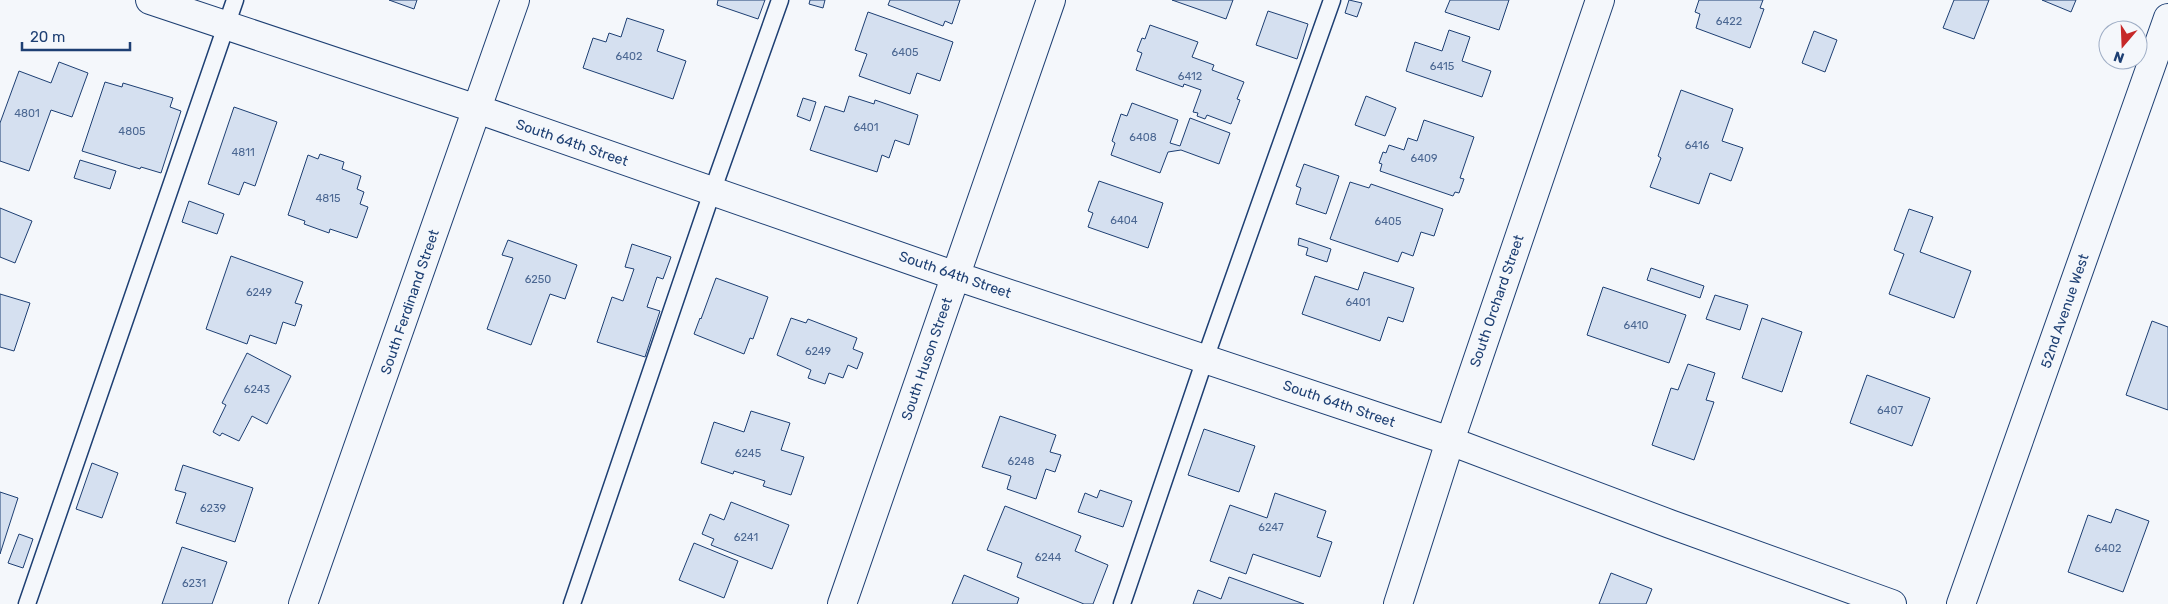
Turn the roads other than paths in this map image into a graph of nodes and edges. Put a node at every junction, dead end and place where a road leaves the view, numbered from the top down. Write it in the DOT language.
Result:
graph roads {
  1 [pos="150,0"];
  2 [pos="236,0"];
  3 [pos="515,0"];
  4 [pos="780,0"];
  5 [pos="1051,0"];
  6 [pos="1332,0"];
  7 [pos="1600,0"];
  8 [pos="2168,18"];
  9 [pos="227,26"];
  10 [pos="477,110"];
  11 [pos="712,192"];
  12 [pos="956,276"];
  13 [pos="1205,359"];
  14 [pos="1450,441"];
  15 [pos="28,604"];
  16 [pos="303,604"];
  17 [pos="572,604"];
  18 [pos="842,604"];
  19 [pos="1122,604"];
  20 [pos="1398,604"];
  21 [pos="1892,604"];
  22 [pos="1961,604"];
  1 -- 9 [label="street, South 64th Street"];
  2 -- 9 [label="lane"];
  3 -- 10 [label="street, South Ferdinand Street"];
  4 -- 11 [label="lane"];
  5 -- 12 [label="street, South Huson Street"];
  6 -- 13 [label="lane"];
  7 -- 14 [label="street, South Orchard Street"];
  8 -- 22 [label="street, 52nd Avenue West"];
  9 -- 10 [label="street, South 64th Street"];
  9 -- 15 [label="lane"];
  10 -- 11 [label="street, South 64th Street"];
  10 -- 16 [label="street, South Ferdinand Street"];
  11 -- 12 [label="street, South 64th Street"];
  11 -- 17 [label="lane"];
  12 -- 13 [label="street, South 64th Street"];
  12 -- 18 [label="street, South Huson Street"];
  13 -- 14 [label="street, South 64th Street"];
  13 -- 19 [label="lane"];
  14 -- 20 [label="street, South Orchard Street"];
  14 -- 21 [label="street, South 64th Street"];
}
